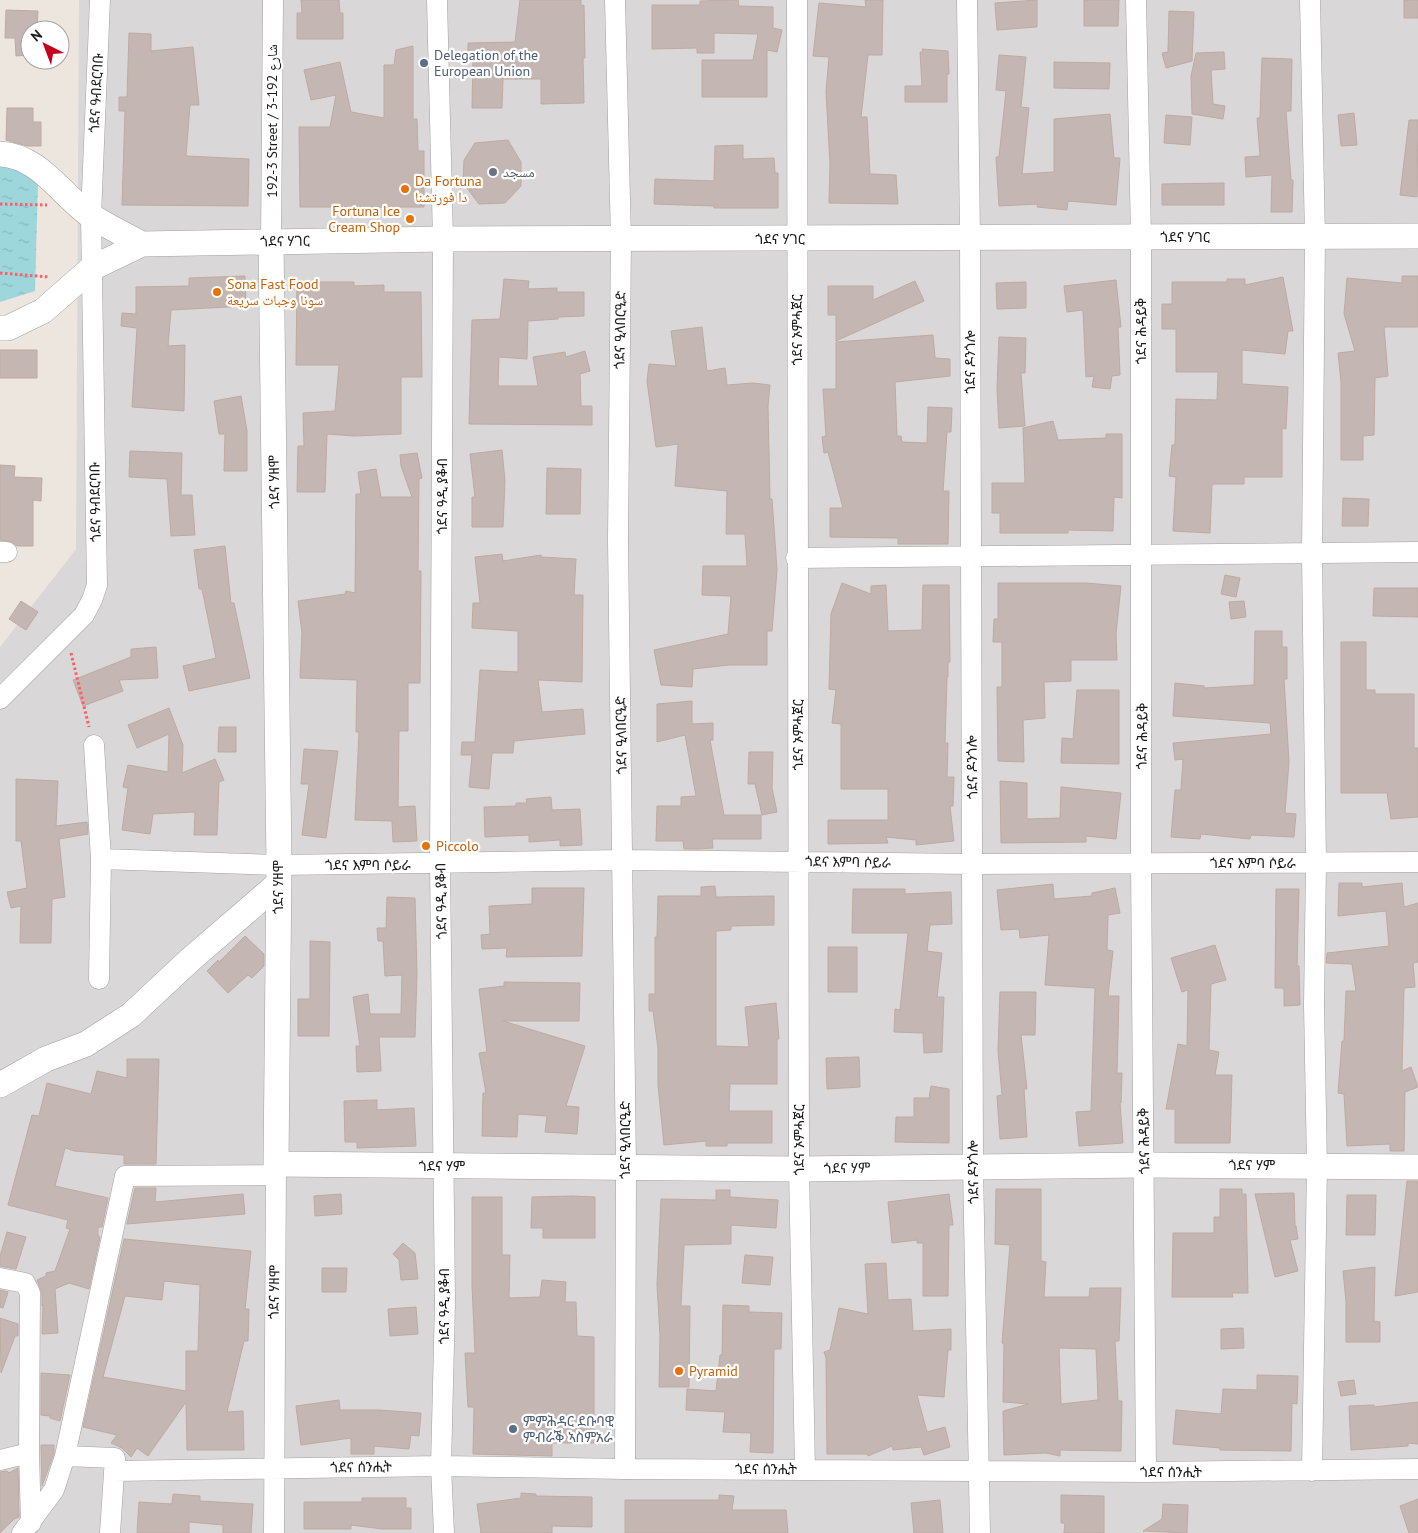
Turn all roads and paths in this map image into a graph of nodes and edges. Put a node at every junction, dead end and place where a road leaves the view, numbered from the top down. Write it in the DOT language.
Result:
graph roads {
  1 [pos="100,0"];
  2 [pos="273,0"];
  3 [pos="438,0"];
  4 [pos="614,0"];
  5 [pos="797,0"];
  6 [pos="967,0"];
  7 [pos="1136,0"];
  8 [pos="1310,0"];
  9 [pos="0,154"];
  10 [pos="0,204"];
  11 [pos="85,210"];
  12 [pos="970,236"];
  13 [pos="1141,236"];
  14 [pos="1418,236"];
  15 [pos="1315,237"];
  16 [pos="443,239"];
  17 [pos="621,239"];
  18 [pos="797,239"];
  19 [pos="271,241"];
  20 [pos="142,244"];
  21 [pos="0,272"];
  22 [pos="85,274"];
  23 [pos="0,328"];
  24 [pos="1418,552"];
  25 [pos="1312,554"];
  26 [pos="1142,555"];
  27 [pos="970,556"];
  28 [pos="796,558"];
  29 [pos="66,632"];
  30 [pos="0,699"];
  31 [pos="94,745"];
  32 [pos="101,859"];
  33 [pos="622,860"];
  34 [pos="799,861"];
  35 [pos="1418,862"];
  36 [pos="1141,863"];
  37 [pos="1316,863"];
  38 [pos="440,864"];
  39 [pos="973,864"];
  40 [pos="278,874"];
  41 [pos="99,979"];
  42 [pos="0,1085"];
  43 [pos="1144,1165"];
  44 [pos="444,1166"];
  45 [pos="626,1166"];
  46 [pos="1317,1166"];
  47 [pos="973,1167"];
  48 [pos="1418,1167"];
  49 [pos="799,1169"];
  50 [pos="276,1170"];
  51 [pos="0,1278"];
  52 [pos="29,1453"];
  53 [pos="65,1456"];
  54 [pos="0,1460"];
  55 [pos="114,1464"];
  56 [pos="441,1466"];
  57 [pos="272,1468"];
  58 [pos="625,1469"];
  59 [pos="805,1469"];
  60 [pos="1418,1469"];
  61 [pos="979,1471"];
  62 [pos="1312,1471"];
  63 [pos="1146,1472"];
  64 [pos="27,1528"];
  65 [pos="110,1533"];
  66 [pos="274,1533"];
  67 [pos="444,1533"];
  68 [pos="980,1533"];
  1 -- 11 [label="street, ጎደና ዓብደርባቡ"];
  2 -- 19 [label="street, 192-3 Street / شارع 192-3"];
  3 -- 16 [label="street, ጎደና ዓዲ ያቆብ"];
  4 -- 17 [label="street, ጎደና ዒላበርዒድ"];
  5 -- 18 [label="street, ጎደና ኦምሓጀር"];
  6 -- 12 [label="street, ጎደና ዶንጎሎ"];
  7 -- 13 [label="street, ጎደና ሕዳይቅ"];
  8 -- 15 [label="street"];
  9 -- 11 [label="street"];
  10 -- 11 [label="path"];
  11 -- 20 [label="street"];
  11 -- 22 [label="street, ጎደና ዓብደርባቡ"];
  12 -- 13 [label="street, ጎደና ሃገር"];
  12 -- 18 [label="street, ጎደና ሃገር"];
  12 -- 27 [label="street, ጎደና ዶንጎሎ"];
  13 -- 15 [label="street, ጎደና ሃገር"];
  13 -- 26 [label="street, ጎደና ሕዳይቅ"];
  14 -- 15 [label="street, ጎደና ሃገር"];
  15 -- 25 [label="street"];
  16 -- 17 [label="street, ጎደና ሃገር"];
  16 -- 19 [label="street, ጎደና ሃገር"];
  16 -- 38 [label="street, ጎደና ዓዲ ያቆብ"];
  17 -- 18 [label="street, ጎደና ሃገር"];
  17 -- 33 [label="street, ጎደና ዒላበርዒድ"];
  18 -- 28 [label="street, ጎደና ኦምሓጀር"];
  19 -- 20 [label="street, ጎደና ሃገር"];
  19 -- 40 [label="street, ጎደና ሃዘሞ"];
  20 -- 22 [label="street"];
  21 -- 22 [label="path"];
  22 -- 23 [label="street"];
  22 -- 29 [label="street, ጎደና ዓብደርባቡ"];
  24 -- 25 [label="street"];
  25 -- 26 [label="street"];
  25 -- 37 [label="street"];
  26 -- 27 [label="street"];
  26 -- 36 [label="street, ጎደና ሕዳይቅ"];
  27 -- 28 [label="street"];
  27 -- 39 [label="street, ጎደና ዶንጎሎ"];
  28 -- 34 [label="street, ጎደና ኦምሓጀር"];
  29 -- 30 [label="street, ጎደና ዓብደርባቡ"];
  29 -- 31 [label="path"];
  31 -- 32 [label="street"];
  32 -- 40 [label="street, ጎደና እምባ ሶይራ"];
  32 -- 41 [label="street"];
  33 -- 34 [label="street, ጎደና እምባ ሶይራ"];
  33 -- 38 [label="street, ጎደና እምባ ሶይራ"];
  33 -- 45 [label="street, ጎደና ዒላበርዒድ"];
  34 -- 39 [label="street, ጎደና እምባ ሶይራ"];
  34 -- 49 [label="street, ጎደና ኦምሓጀር"];
  35 -- 37 [label="street, ጎደና እምባ ሶይራ"];
  36 -- 37 [label="street, ጎደና እምባ ሶይራ"];
  36 -- 39 [label="street, ጎደና እምባ ሶይራ"];
  36 -- 43 [label="street, ጎደና ሕዳይቅ"];
  37 -- 46 [label="street"];
  38 -- 40 [label="street, ጎደና እምባ ሶይራ"];
  38 -- 44 [label="street, ጎደና ዓዲ ያቆብ"];
  39 -- 47 [label="street, ጎደና ዶንጎሎ"];
  40 -- 42 [label="street"];
  40 -- 50 [label="street, ጎደና ሃዘሞ"];
  43 -- 46 [label="street, ጎደና ሃም"];
  43 -- 47 [label="street, ጎደና ሃም"];
  43 -- 63 [label="street, ጎደና ሕዳይቅ"];
  44 -- 45 [label="street, ጎደና ሃም"];
  44 -- 50 [label="street, ጎደና ሃም"];
  44 -- 56 [label="street, ጎደና ዓዲ ያቆብ"];
  45 -- 49 [label="street, ጎደና ሃም"];
  45 -- 58 [label="street, ጎደና ዒላበርዒድ"];
  46 -- 48 [label="street, ጎደና ሃም"];
  46 -- 62 [label="street"];
  47 -- 49 [label="street, ጎደና ሃም"];
  47 -- 61 [label="street, ጎደና ዶንጎሎ"];
  49 -- 59 [label="street, ጎደና ኦምሓጀር"];
  50 -- 53 [label="street"];
  50 -- 57 [label="street, ጎደና ሃዘሞ"];
  51 -- 52 [label="street"];
  52 -- 54 [label="street"];
  52 -- 64 [label="street"];
  53 -- 55 [label="street, ጎደና ሰንሒት"];
  53 -- 64 [label="street"];
  55 -- 57 [label="street, ጎደና ሰንሒት"];
  55 -- 65 [label="street"];
  56 -- 57 [label="street, ጎደና ሰንሒት"];
  56 -- 58 [label="street, ጎደና ሰንሒት"];
  56 -- 67 [label="street, ጎደና ዓዲ ያቆብ"];
  57 -- 66 [label="street, ጎደና ሃዘሞ"];
  58 -- 59 [label="street, ጎደና ሰንሒት"];
  59 -- 61 [label="street, ጎደና ሰንሒት"];
  60 -- 62 [label="street, ጎደና ሰንሒት"];
  61 -- 63 [label="street, ጎደና ሰንሒት"];
  61 -- 68 [label="street, ጎደና ዶንጎሎ"];
  62 -- 63 [label="street, ጎደና ሰንሒት"];
}
